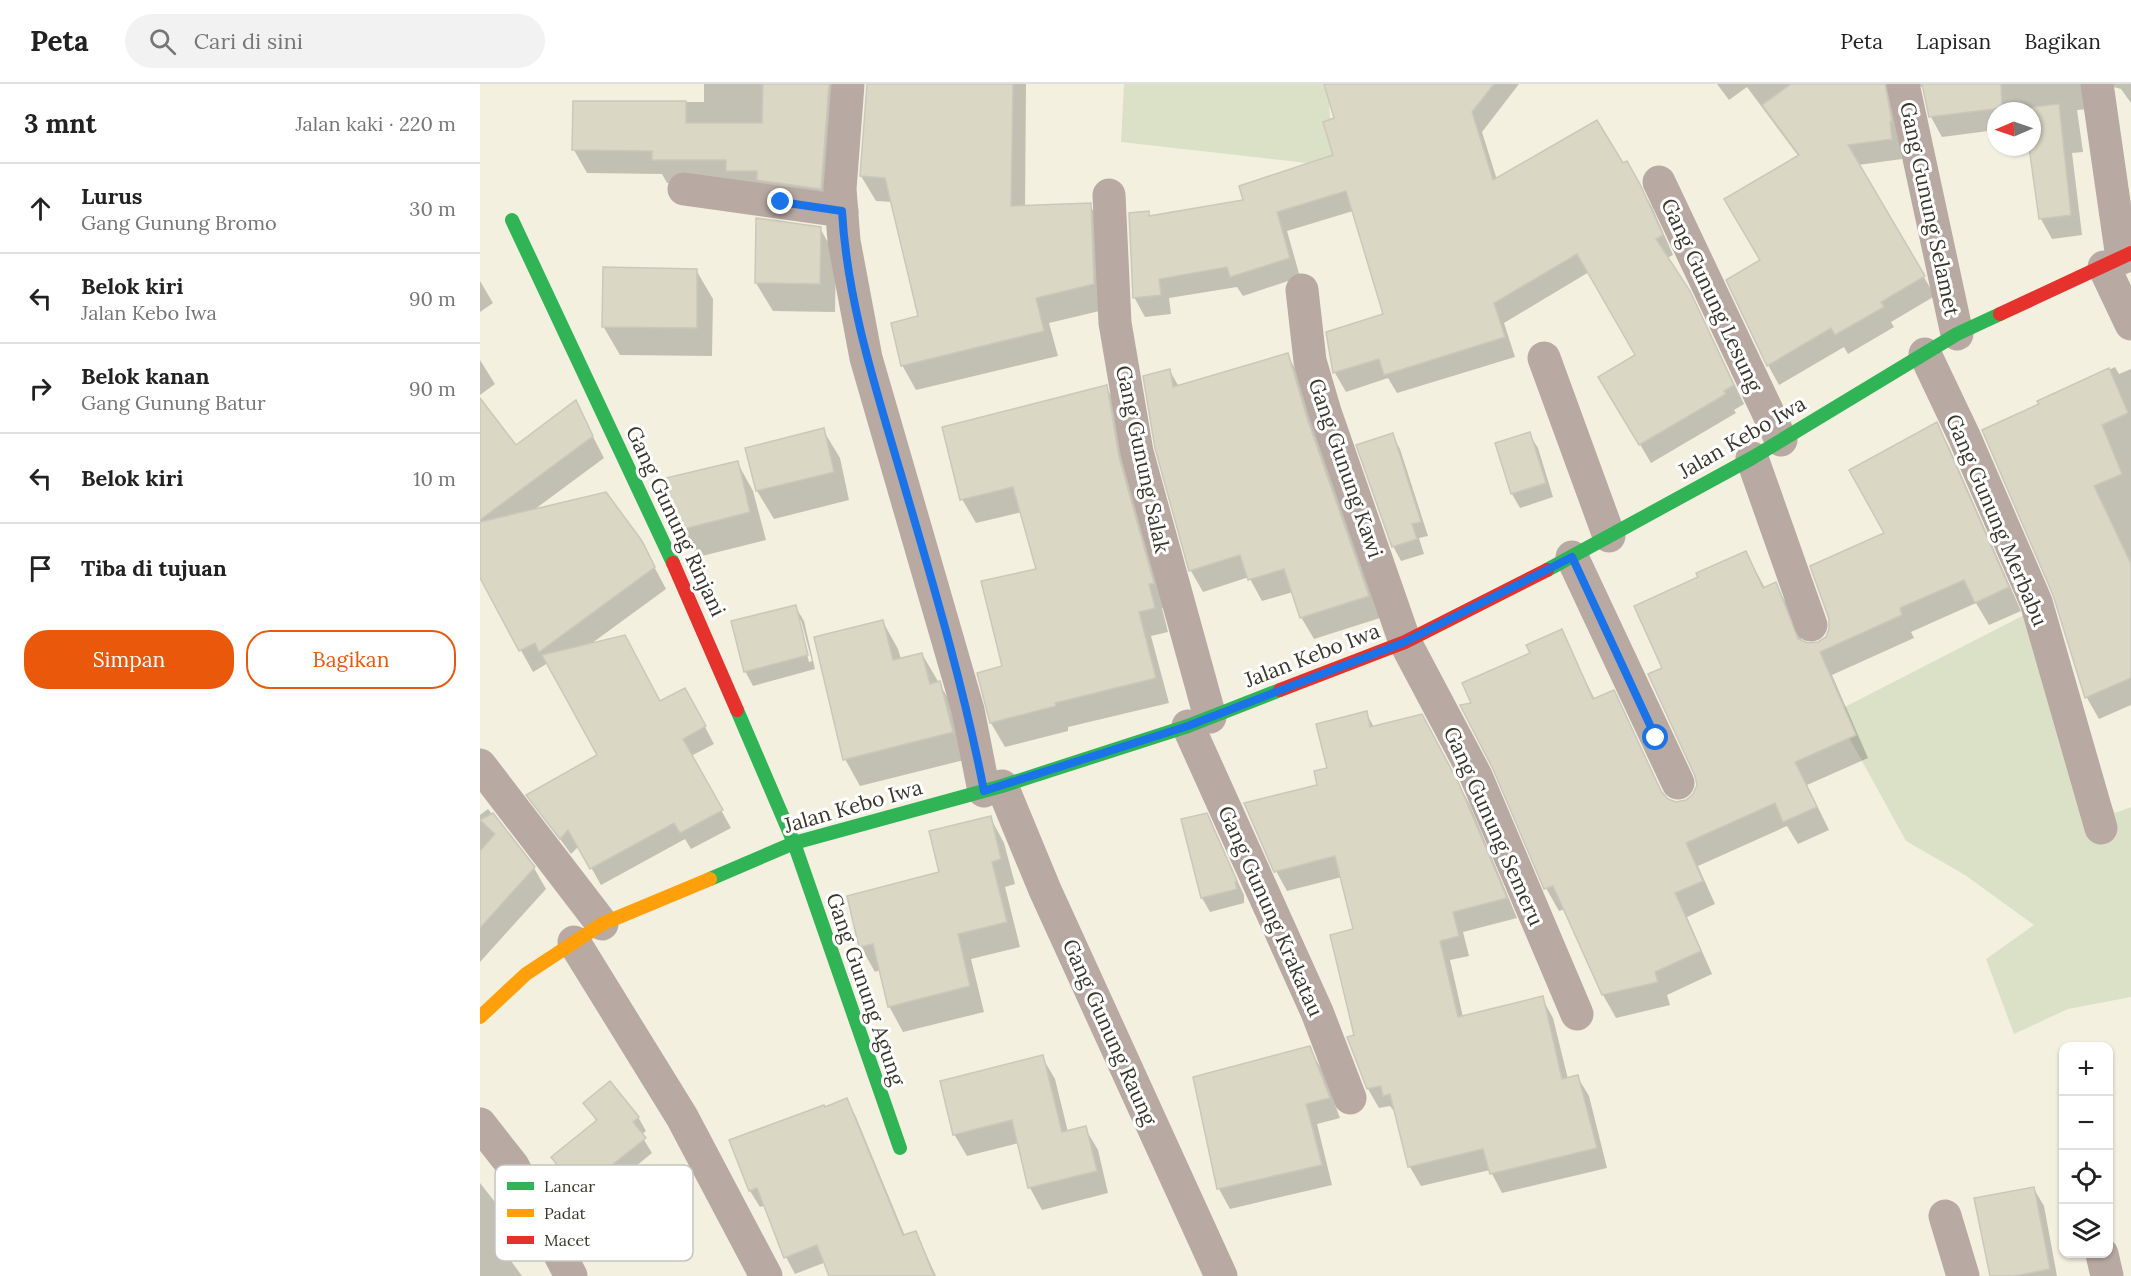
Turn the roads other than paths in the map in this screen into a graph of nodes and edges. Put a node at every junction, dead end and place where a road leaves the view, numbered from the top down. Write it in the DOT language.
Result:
graph roads {
  1 [pos="848,84"];
  2 [pos="1903,84"];
  3 [pos="2097,84"];
  4 [pos="1659,182"];
  5 [pos="684,189"];
  6 [pos="1109,195"];
  7 [pos="842,211"];
  8 [pos="512,220"];
  9 [pos="2119,259"];
  10 [pos="1302,290"];
  11 [pos="2131,324"];
  12 [pos="1957,334"];
  13 [pos="1925,354"];
  14 [pos="1544,358"];
  15 [pos="1781,440"];
  16 [pos="1752,458"];
  17 [pos="1609,536"];
  18 [pos="1572,557"];
  19 [pos="1811,625"];
  20 [pos="1405,642"];
  21 [pos="1199,722"];
  22 [pos="480,765"];
  23 [pos="1678,783"];
  24 [pos="993,789"];
  25 [pos="2102,828"];
  26 [pos="794,843"];
  27 [pos="602,924"];
  28 [pos="574,942"];
  29 [pos="1577,1014"];
  30 [pos="480,1017"];
  31 [pos="1350,1098"];
  32 [pos="480,1124"];
  33 [pos="900,1148"];
  34 [pos="512,1165"];
  35 [pos="1945,1216"];
  36 [pos="2103,1258"];
  37 [pos="563,1261"];
  38 [pos="571,1276"];
  39 [pos="766,1276"];
  40 [pos="1221,1276"];
  41 [pos="1963,1276"];
  42 [pos="2107,1276"];
  1 -- 7 [label="street, Gang Gunung Raung"];
  2 -- 12 [label="street, Gang Gunung Selamet"];
  3 -- 9 [label="street"];
  4 -- 15 [label="street, Gang Gunung Lesung"];
  5 -- 7 [label="street"];
  6 -- 21 [label="street, Gang Gunung Salak"];
  7 -- 24 [label="street, Gang Gunung Raung"];
  8 -- 26 [label="street, Gang Gunung Rinjani"];
  9 -- 11 [label="street"];
  9 -- 12 [label="street, Jalan Kebo Iwa"];
  10 -- 20 [label="street, Gang Gunung Kawi"];
  12 -- 13 [label="street, Jalan Kebo Iwa"];
  13 -- 15 [label="street, Jalan Kebo Iwa"];
  13 -- 25 [label="street, Gang Gunung Merbabu"];
  14 -- 17 [label="street"];
  15 -- 16 [label="street, Jalan Kebo Iwa"];
  16 -- 17 [label="street, Jalan Kebo Iwa"];
  16 -- 19 [label="street"];
  17 -- 18 [label="street, Jalan Kebo Iwa"];
  18 -- 20 [label="street, Jalan Kebo Iwa"];
  18 -- 23 [label="street"];
  20 -- 21 [label="street, Jalan Kebo Iwa"];
  20 -- 29 [label="street, Gang Gunung Semeru"];
  21 -- 24 [label="street, Jalan Kebo Iwa"];
  21 -- 31 [label="street, Gang Gunung Krakatau"];
  22 -- 27 [label="street"];
  24 -- 26 [label="street, Jalan Kebo Iwa"];
  24 -- 40 [label="street, Gang Gunung Raung"];
  26 -- 27 [label="street, Jalan Kebo Iwa"];
  26 -- 33 [label="street, Gang Gunung Agung"];
  27 -- 28 [label="street, Jalan Kebo Iwa"];
  28 -- 30 [label="street, Jalan Kebo Iwa"];
  28 -- 39 [label="street"];
  32 -- 34 [label="street"];
  35 -- 41 [label="street"];
  36 -- 42 [label="street"];
  37 -- 38 [label="street"];
}
